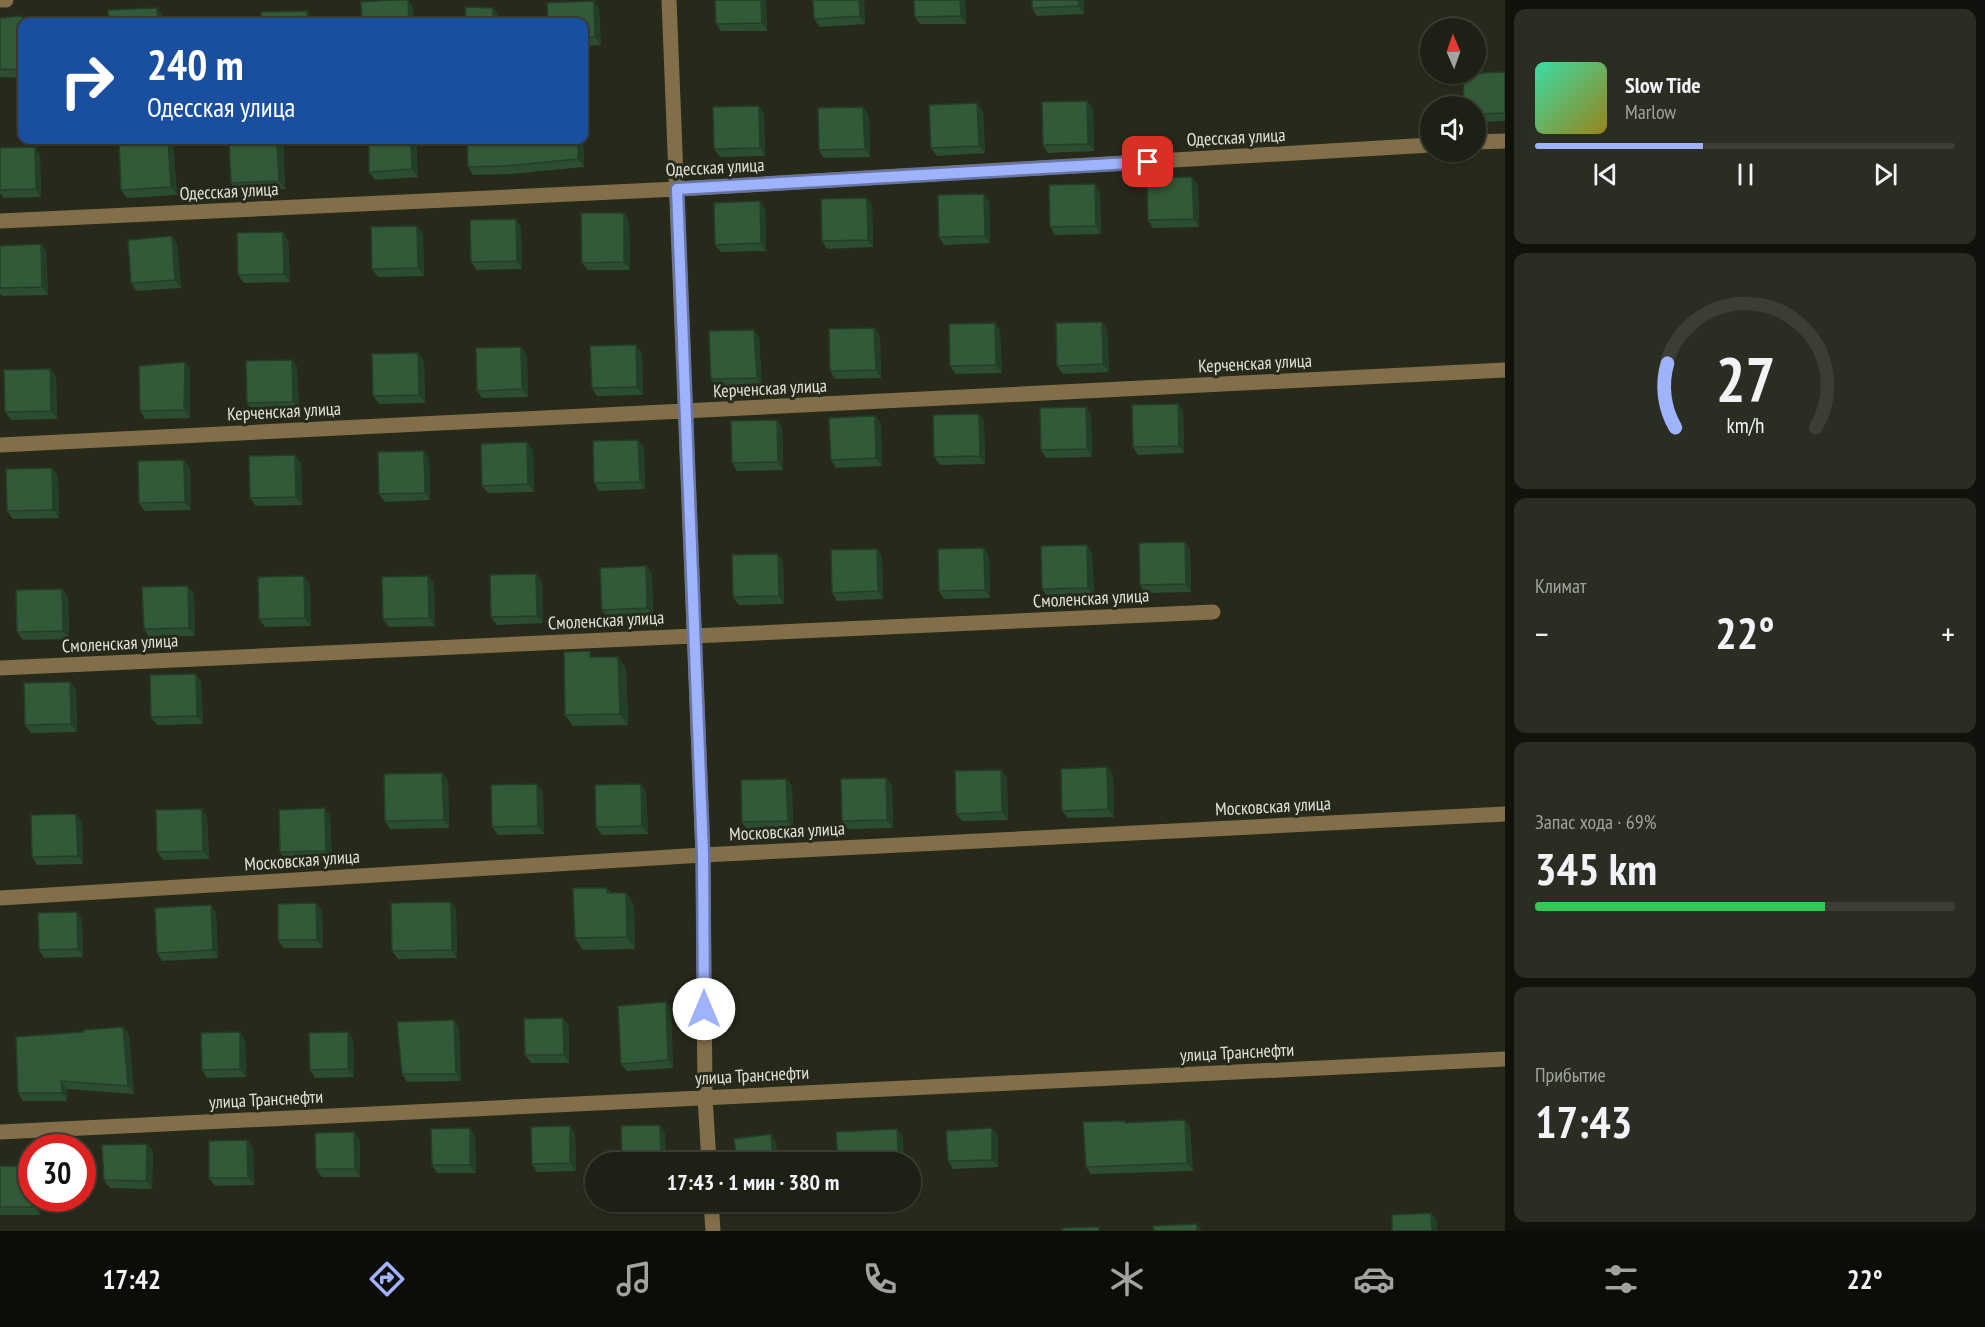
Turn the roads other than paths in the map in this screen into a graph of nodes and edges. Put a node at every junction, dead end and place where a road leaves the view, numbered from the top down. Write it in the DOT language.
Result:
graph roads {
  1 [pos="0,0"];
  2 [pos="6,0"];
  3 [pos="669,0"];
  4 [pos="1505,141"];
  5 [pos="1486,142"];
  6 [pos="1420,146"];
  7 [pos="677,189"];
  8 [pos="0,221"];
  9 [pos="1505,370"];
  10 [pos="685,412"];
  11 [pos="0,445"];
  12 [pos="1213,612"];
  13 [pos="694,636"];
  14 [pos="0,668"];
  15 [pos="1505,814"];
  16 [pos="703,855"];
  17 [pos="0,898"];
  18 [pos="1505,1059"];
  19 [pos="705,1097"];
  20 [pos="0,1132"];
  21 [pos="708,1152"];
  22 [pos="712,1212"];
  23 [pos="713,1231"];
  1 -- 2 [label="street"];
  3 -- 7 [label="street"];
  4 -- 5 [label="street"];
  6 -- 7 [label="street, Одесская улица"];
  7 -- 8 [label="street, Одесская улица"];
  7 -- 10 [label="street"];
  9 -- 10 [label="street, Керченская улица"];
  10 -- 11 [label="street, Керченская улица"];
  10 -- 13 [label="street"];
  12 -- 13 [label="street, Смоленская улица"];
  13 -- 14 [label="street, Смоленская улица"];
  13 -- 16 [label="street"];
  15 -- 16 [label="street, Московская улица"];
  16 -- 17 [label="street, Московская улица"];
  16 -- 19 [label="street"];
  18 -- 19 [label="street, улица Транснефти"];
  19 -- 20 [label="street, улица Транснефти"];
  19 -- 21 [label="street"];
  22 -- 23 [label="street"];
}
